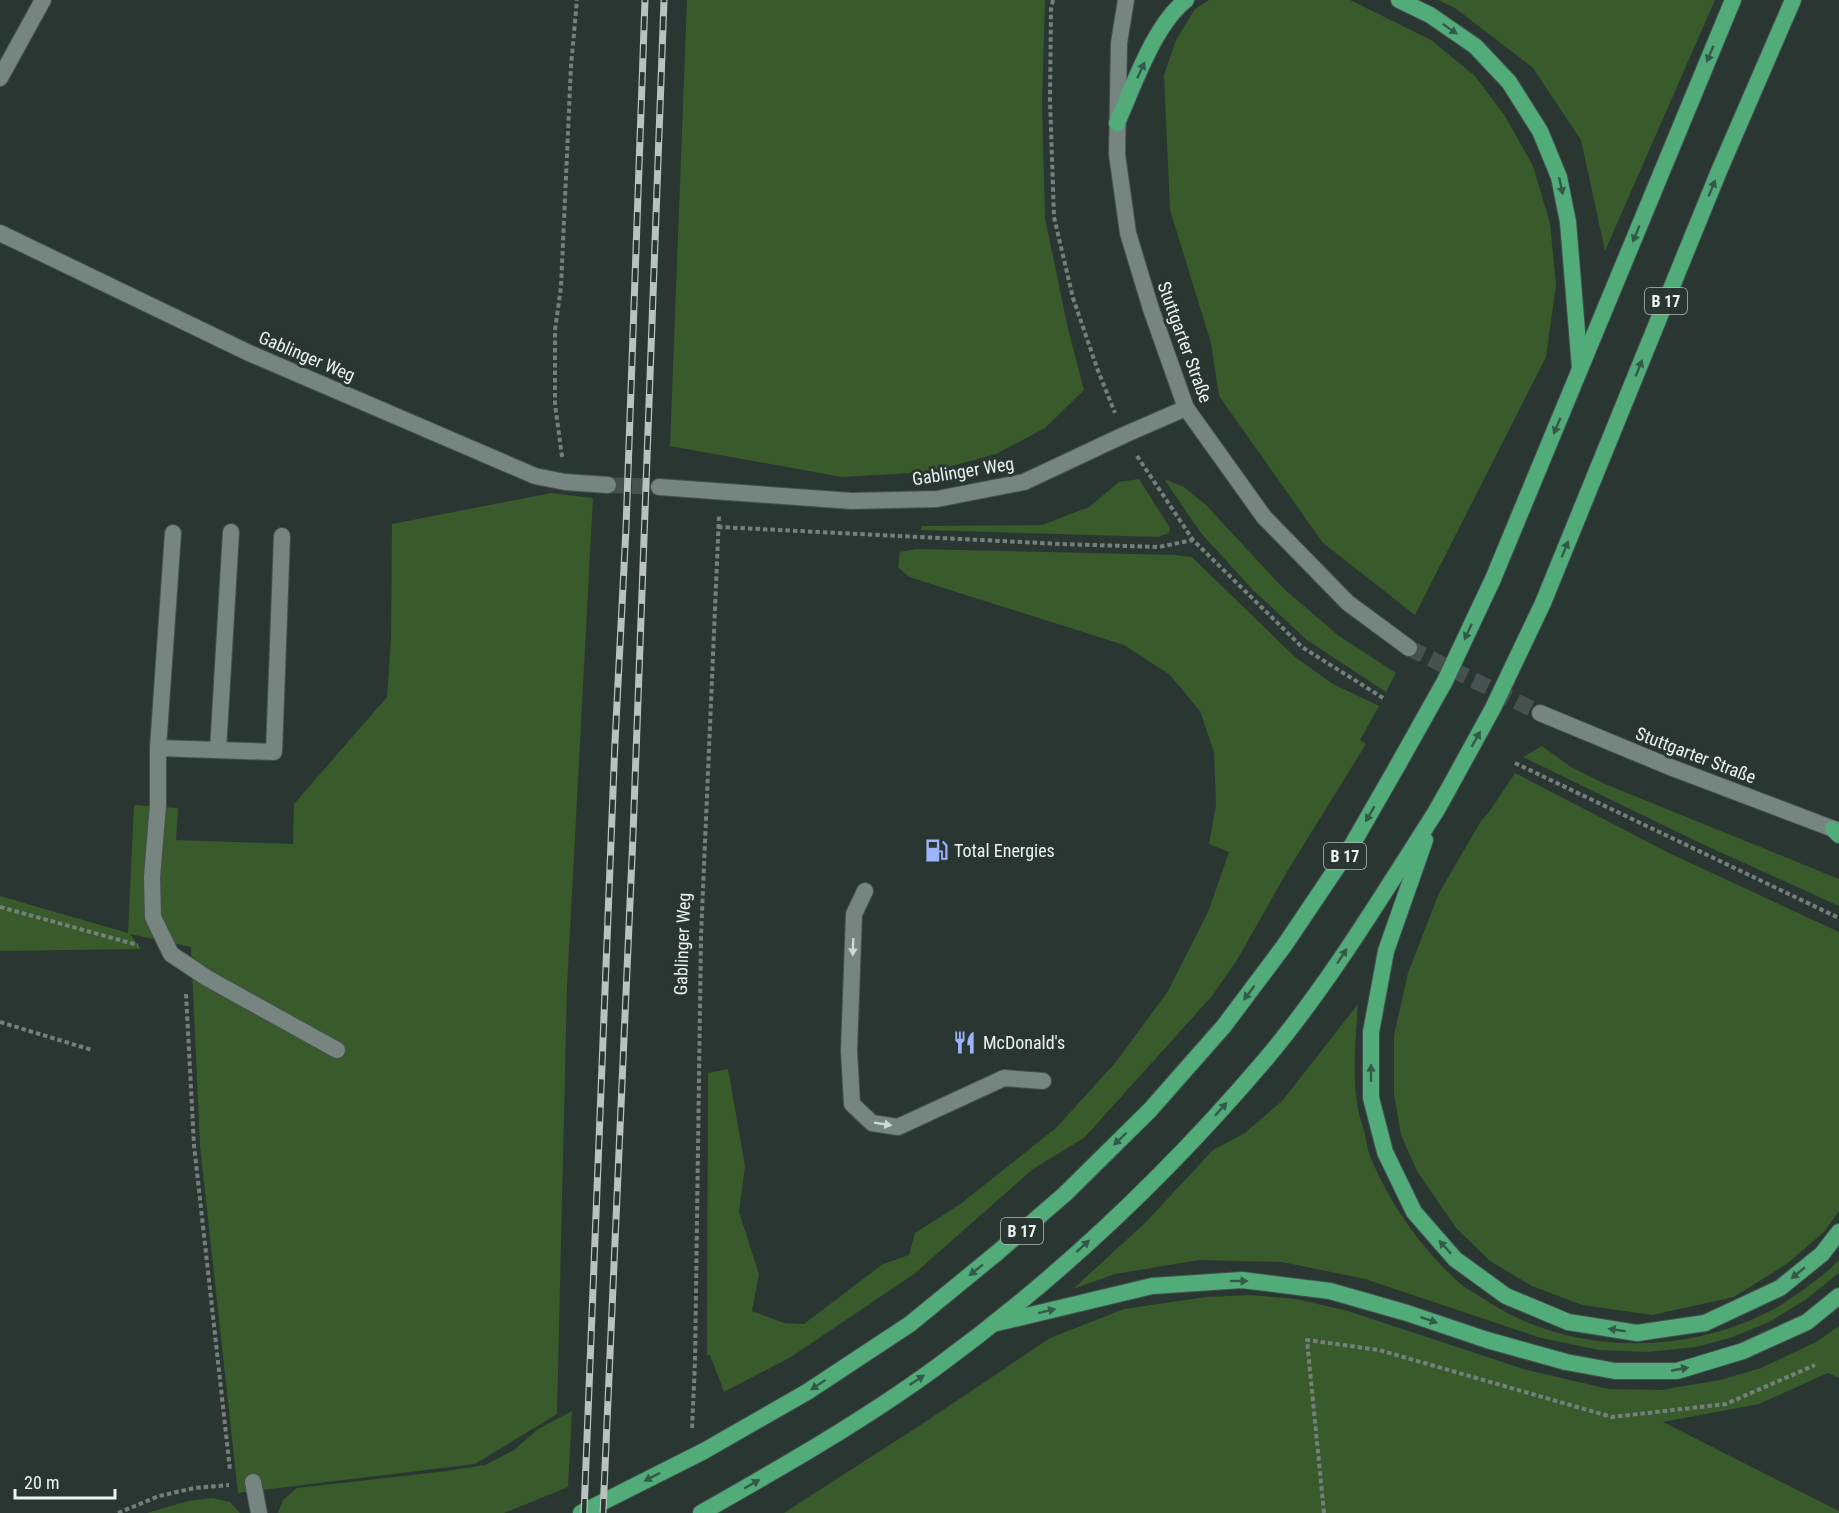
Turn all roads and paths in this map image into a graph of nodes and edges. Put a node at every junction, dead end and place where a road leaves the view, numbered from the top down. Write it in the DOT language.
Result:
graph roads {
  1 [pos="43,0"];
  2 [pos="577,0"];
  3 [pos="1053,0"];
  4 [pos="1126,0"];
  5 [pos="1186,0"];
  6 [pos="1399,0"];
  7 [pos="1733,0"];
  8 [pos="1793,0"];
  9 [pos="0,78"];
  10 [pos="1117,123"];
  11 [pos="0,233"];
  12 [pos="1580,372"];
  13 [pos="1186,408"];
  14 [pos="1124,435"];
  15 [pos="565,482"];
  16 [pos="608,485"];
  17 [pos="659,487"];
  18 [pos="231,532"];
  19 [pos="173,533"];
  20 [pos="282,536"];
  21 [pos="1193,540"];
  22 [pos="1409,648"];
  23 [pos="1383,698"];
  24 [pos="1540,713"];
  25 [pos="158,748"];
  26 [pos="218,750"];
  27 [pos="1515,763"];
  28 [pos="1435,813"];
  29 [pos="1837,832"];
  30 [pos="865,891"];
  31 [pos="0,907"];
  32 [pos="1839,918"];
  33 [pos="178,958"];
  34 [pos="0,1022"];
  35 [pos="92,1050"];
  36 [pos="337,1050"];
  37 [pos="1043,1082"];
  38 [pos="1839,1232"];
  39 [pos="1839,1296"];
  40 [pos="990,1325"];
  41 [pos="1307,1340"];
  42 [pos="695,1362"];
  43 [pos="230,1473"];
  44 [pos="253,1482"];
  45 [pos="232,1484"];
  46 [pos="118,1513"];
  47 [pos="259,1513"];
  48 [pos="581,1513"];
  49 [pos="701,1513"];
  50 [pos="1324,1513"];
  1 -- 9 [label="street"];
  2 -- 15 [label="path"];
  3 -- 14 [label="path"];
  4 -- 10 [label="street, Stuttgarter Straße"];
  10 -- 5 [label="highway, one-way"];
  6 -- 12 [label="highway, one-way"];
  7 -- 12 [label="highway, B 17, one-way"];
  28 -- 8 [label="highway, B 17, one-way, bridge"];
  10 -- 13 [label="street, Stuttgarter Straße"];
  11 -- 15 [label="street, Gablinger Weg"];
  12 -- 48 [label="highway, B 17, one-way, bridge"];
  13 -- 14 [label="street, Gablinger Weg"];
  13 -- 22 [label="street, Stuttgarter Straße"];
  14 -- 17 [label="street, Gablinger Weg"];
  14 -- 21 [label="path"];
  15 -- 16 [label="street, Gablinger Weg"];
  18 -- 26 [label="street"];
  19 -- 25 [label="street"];
  20 -- 26 [label="street"];
  21 -- 23 [label="path"];
  21 -- 42 [label="path, Gablinger Weg"];
  24 -- 29 [label="street, Stuttgarter Straße"];
  25 -- 26 [label="street"];
  25 -- 33 [label="street"];
  27 -- 32 [label="path"];
  38 -- 28 [label="highway, one-way"];
  40 -- 28 [label="highway, B 17, one-way"];
  30 -- 37 [label="street, one-way"];
  31 -- 33 [label="path"];
  33 -- 36 [label="street"];
  33 -- 43 [label="path"];
  34 -- 35 [label="path"];
  40 -- 39 [label="highway, one-way"];
  49 -- 40 [label="highway, B 17, one-way"];
  41 -- 50 [label="path"];
  44 -- 47 [label="street"];
  45 -- 46 [label="path"];
}
